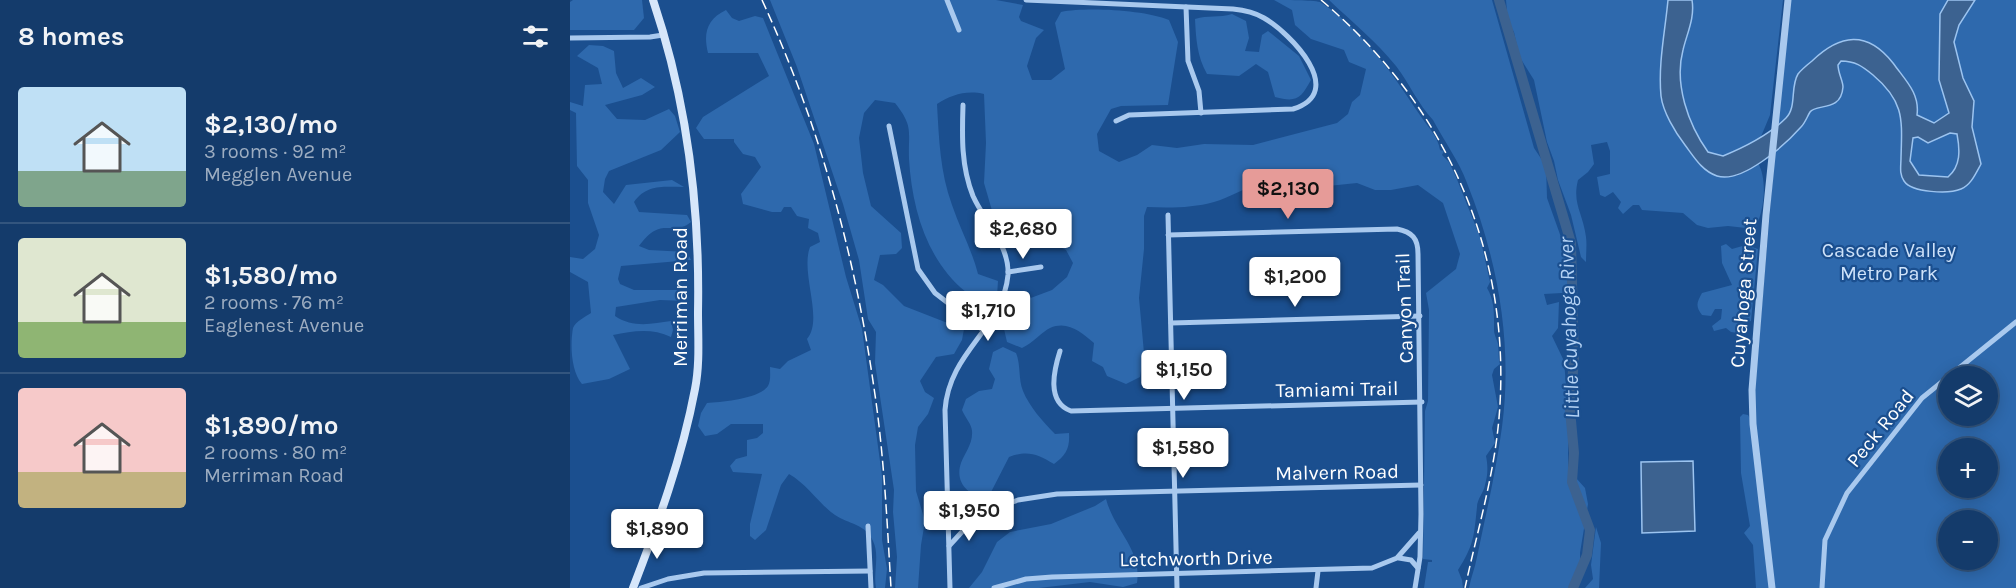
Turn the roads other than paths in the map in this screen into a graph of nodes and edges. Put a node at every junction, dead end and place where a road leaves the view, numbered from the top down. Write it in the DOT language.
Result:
graph roads {
  1 [pos="653,0"];
  2 [pos="947,0"];
  3 [pos="1026,0"];
  4 [pos="1205,0"];
  5 [pos="1788,0"];
  6 [pos="1048,1"];
  7 [pos="1186,7"];
  8 [pos="1203,8"];
  9 [pos="959,30"];
  10 [pos="663,35"];
  11 [pos="570,38"];
  12 [pos="963,105"];
  13 [pos="1201,113"];
  14 [pos="1116,121"];
  15 [pos="889,126"];
  16 [pos="1168,215"];
  17 [pos="1168,235"];
  18 [pos="1041,267"];
  19 [pos="1008,272"];
  20 [pos="1420,316"];
  21 [pos="2016,322"];
  22 [pos="1171,323"];
  23 [pos="983,330"];
  24 [pos="1060,351"];
  25 [pos="1422,402"];
  26 [pos="1172,408"];
  27 [pos="1421,485"];
  28 [pos="1174,491"];
  29 [pos="948,517"];
  30 [pos="971,522"];
  31 [pos="868,526"];
  32 [pos="1419,533"];
  33 [pos="949,546"];
  34 [pos="1397,558"];
  35 [pos="1419,569"];
  36 [pos="870,571"];
  37 [pos="1318,571"];
  38 [pos="1177,574"];
  39 [pos="633,588"];
  40 [pos="641,588"];
  41 [pos="871,588"];
  42 [pos="950,588"];
  43 [pos="994,588"];
  44 [pos="1177,588"];
  45 [pos="1316,588"];
  46 [pos="1416,588"];
  47 [pos="1772,588"];
  48 [pos="1822,588"];
  1 -- 10 [label="main road, Merriman Road"];
  2 -- 9 [label="street"];
  3 -- 6 [label="street"];
  4 -- 8 [label="street"];
  5 -- 47 [label="street, Cuyahoga Street"];
  6 -- 7 [label="street"];
  7 -- 8 [label="street"];
  7 -- 13 [label="street"];
  8 -- 13 [label="street"];
  10 -- 11 [label="street"];
  10 -- 39 [label="main road, Merriman Road"];
  12 -- 19 [label="street"];
  13 -- 14 [label="street"];
  15 -- 23 [label="street"];
  16 -- 17 [label="street"];
  17 -- 20 [label="street, Canyon Trail"];
  17 -- 22 [label="street"];
  18 -- 19 [label="street"];
  19 -- 23 [label="street"];
  20 -- 22 [label="street"];
  20 -- 25 [label="street, Canyon Trail"];
  21 -- 48 [label="street, Peck Road"];
  22 -- 26 [label="street"];
  23 -- 29 [label="street"];
  24 -- 26 [label="street, Tamiami Trail"];
  25 -- 26 [label="street, Tamiami Trail"];
  25 -- 27 [label="street, Canyon Trail"];
  26 -- 28 [label="street"];
  27 -- 28 [label="street, Malvern Road"];
  27 -- 32 [label="street, Canyon Trail"];
  28 -- 30 [label="street, Malvern Road"];
  28 -- 38 [label="street"];
  29 -- 30 [label="street"];
  29 -- 33 [label="street"];
  30 -- 33 [label="street, Malvern Road"];
  31 -- 36 [label="street"];
  32 -- 34 [label="street, Letchworth Drive"];
  32 -- 35 [label="street, Canyon Trail"];
  33 -- 42 [label="street"];
  34 -- 35 [label="street, Letchworth Drive"];
  34 -- 37 [label="street, Letchworth Drive"];
  35 -- 46 [label="street, Canyon Trail"];
  36 -- 40 [label="street"];
  36 -- 41 [label="street"];
  37 -- 38 [label="street, Letchworth Drive"];
  37 -- 45 [label="street"];
  38 -- 43 [label="street, Letchworth Drive"];
  38 -- 44 [label="street"];
}
